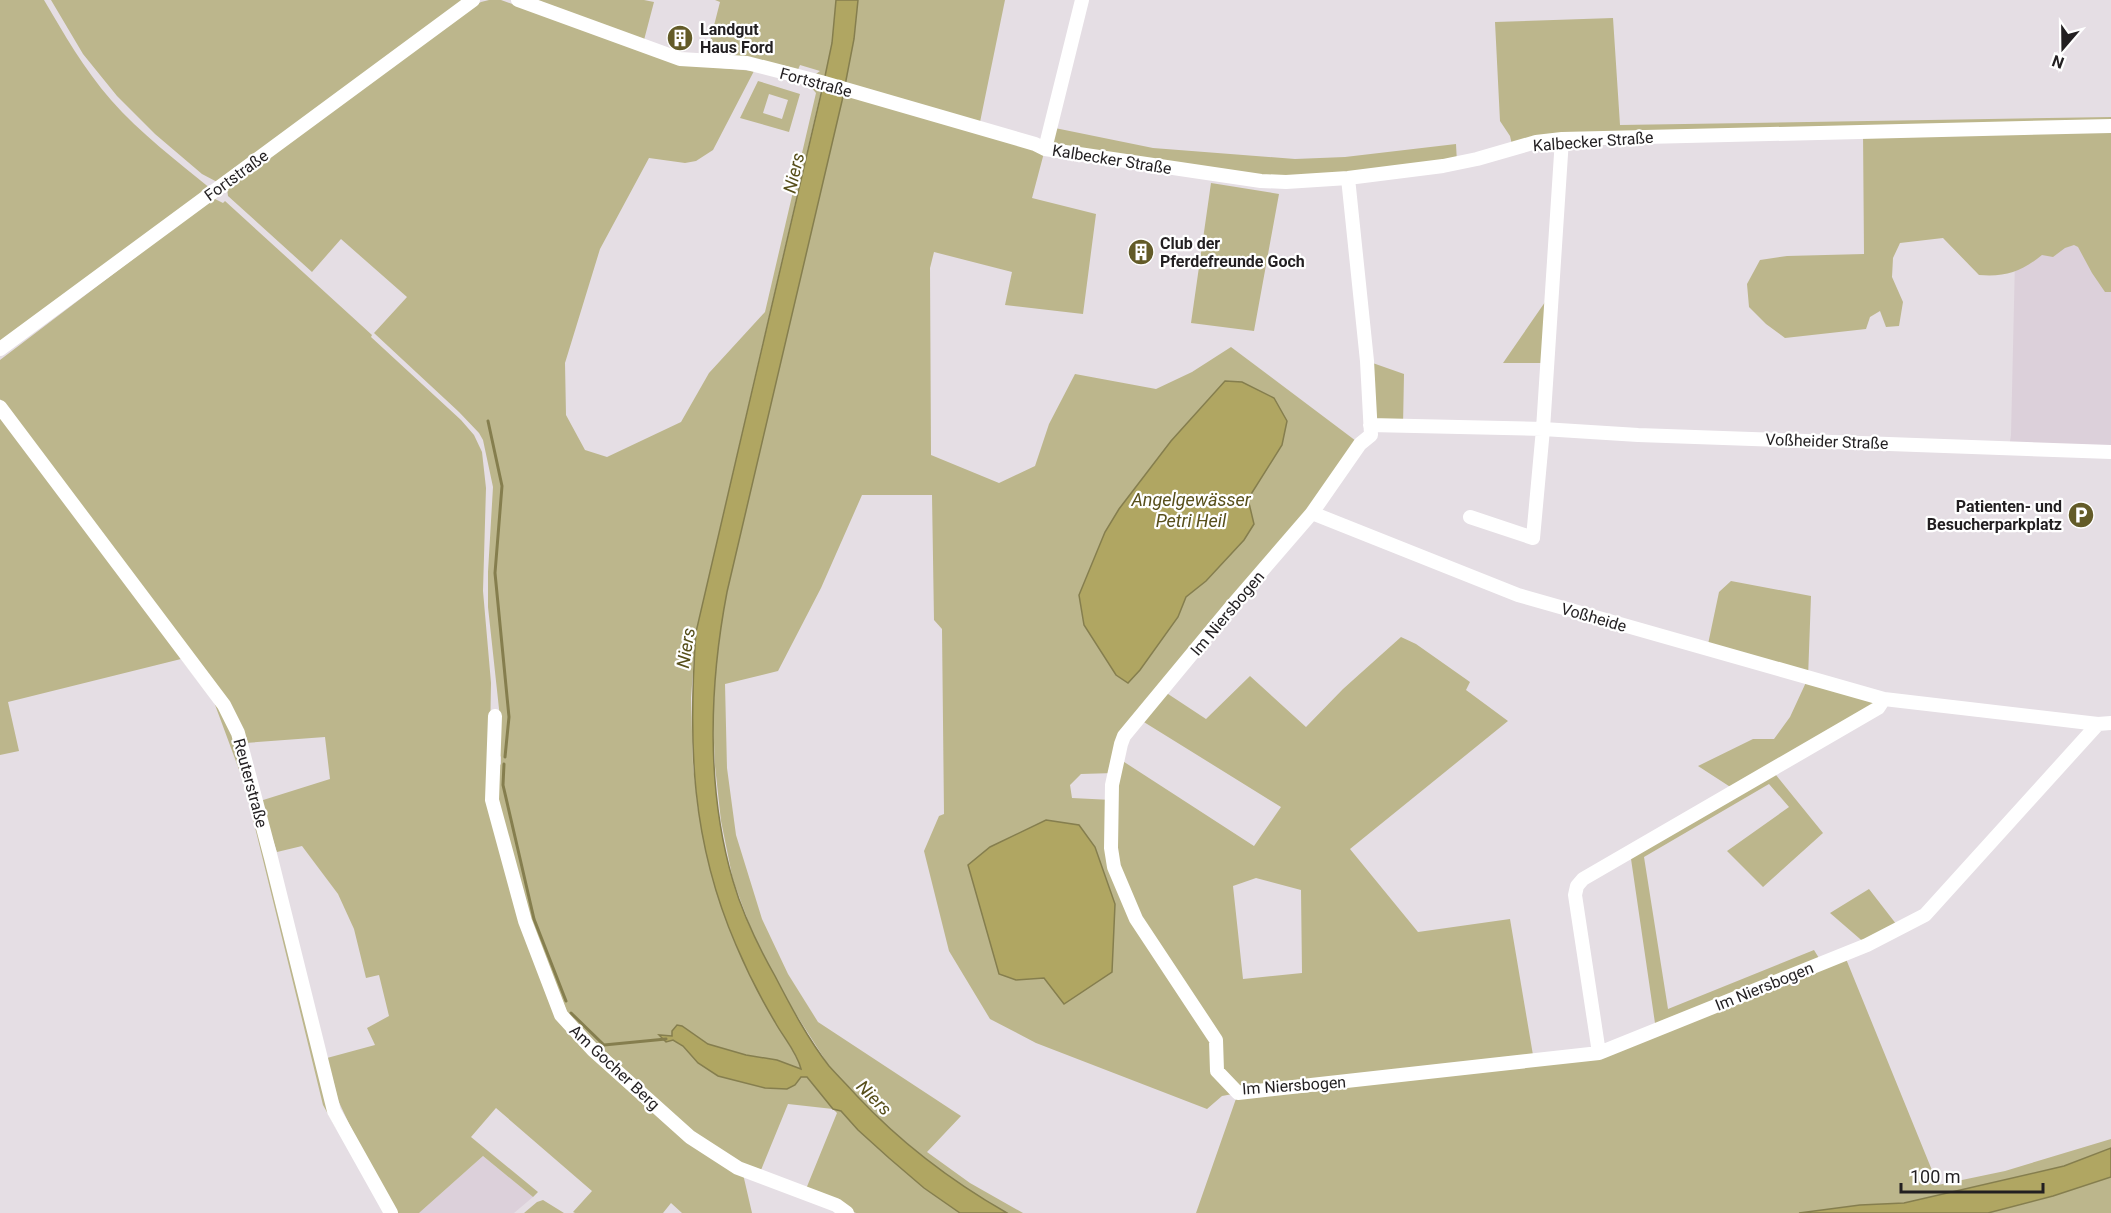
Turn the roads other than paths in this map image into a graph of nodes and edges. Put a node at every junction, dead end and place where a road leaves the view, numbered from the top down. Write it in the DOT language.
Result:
graph roads {
  1 [pos="472,0"];
  2 [pos="518,0"];
  3 [pos="1082,0"];
  4 [pos="2111,126"];
  5 [pos="1562,140"];
  6 [pos="1045,149"];
  7 [pos="1348,178"];
  8 [pos="0,349"];
  9 [pos="0,407"];
  10 [pos="1370,425"];
  11 [pos="1543,429"];
  12 [pos="2111,453"];
  13 [pos="1312,513"];
  14 [pos="1470,517"];
  15 [pos="1884,699"];
  16 [pos="495,716"];
  17 [pos="2104,723"];
  18 [pos="1599,1053"];
  19 [pos="391,1213"];
  20 [pos="847,1213"];
  1 -- 8 [label="street, Fortstraße"];
  2 -- 6 [label="street, Fortstraße"];
  3 -- 6 [label="street"];
  4 -- 5 [label="street, Kalbecker Straße"];
  5 -- 7 [label="street, Kalbecker Straße"];
  5 -- 11 [label="street"];
  6 -- 7 [label="street, Kalbecker Straße"];
  7 -- 10 [label="street"];
  9 -- 19 [label="street, Reuterstraße"];
  10 -- 11 [label="street, Voßheider Straße"];
  10 -- 13 [label="street, Im Niersbogen"];
  11 -- 12 [label="street, Voßheider Straße"];
  11 -- 14 [label="street"];
  13 -- 15 [label="street, Voßheide"];
  13 -- 18 [label="street, Im Niersbogen"];
  15 -- 17 [label="street, Voßheide"];
  15 -- 18 [label="street"];
  16 -- 20 [label="street, Am Gocher Berg"];
  17 -- 18 [label="street, Im Niersbogen"];
}
